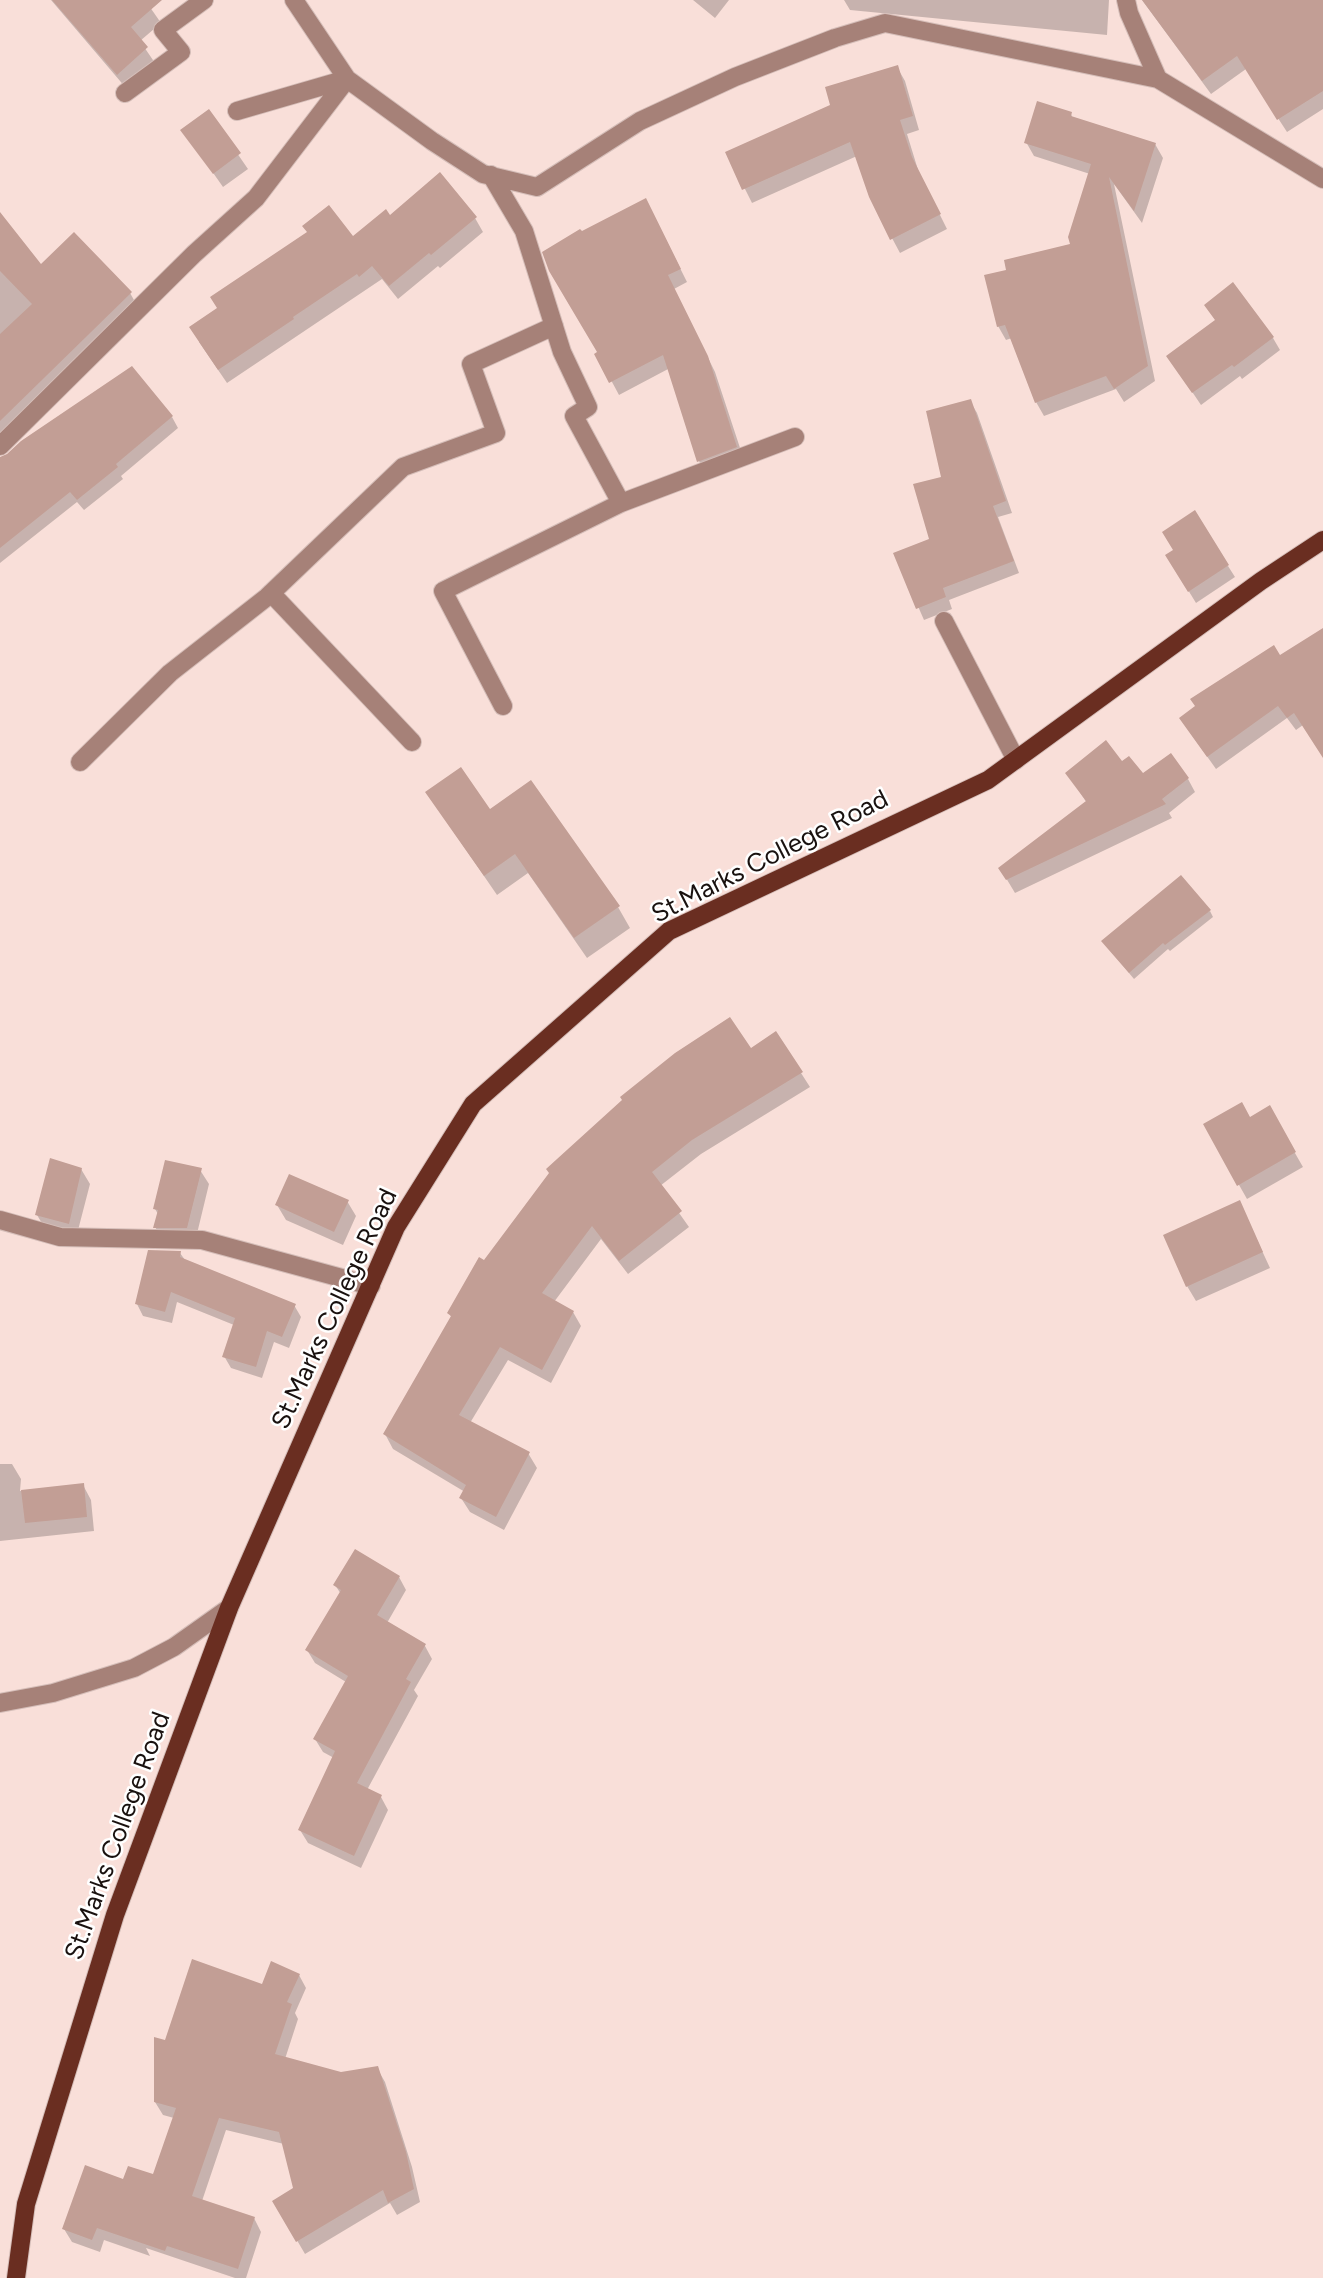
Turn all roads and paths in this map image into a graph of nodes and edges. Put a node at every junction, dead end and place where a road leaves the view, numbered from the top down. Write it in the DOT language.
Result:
graph roads {
  1 [pos="204,0"];
  2 [pos="293,0"];
  3 [pos="1126,0"];
  4 [pos="348,79"];
  5 [pos="1158,79"];
  6 [pos="125,93"];
  7 [pos="237,111"];
  8 [pos="491,176"];
  9 [pos="1323,178"];
  10 [pos="554,326"];
  11 [pos="795,437"];
  12 [pos="0,446"];
  13 [pos="621,503"];
  14 [pos="1323,540"];
  15 [pos="271,593"];
  16 [pos="944,621"];
  17 [pos="503,706"];
  18 [pos="411,742"];
  19 [pos="1016,760"];
  20 [pos="80,762"];
  21 [pos="0,1220"];
  22 [pos="371,1286"];
  23 [pos="229,1608"];
  24 [pos="0,1703"];
  25 [pos="16,2278"];
  1 -- 6 [label="street"];
  2 -- 4 [label="street"];
  3 -- 5 [label="street"];
  4 -- 7 [label="street"];
  4 -- 8 [label="street"];
  4 -- 12 [label="street"];
  5 -- 8 [label="street"];
  5 -- 9 [label="street"];
  8 -- 10 [label="street"];
  10 -- 13 [label="street"];
  10 -- 15 [label="street"];
  11 -- 13 [label="street"];
  13 -- 17 [label="street"];
  14 -- 19 [label="main road, St.Marks College Road"];
  15 -- 18 [label="street"];
  15 -- 20 [label="street"];
  16 -- 19 [label="street"];
  19 -- 22 [label="main road, St.Marks College Road"];
  21 -- 22 [label="street"];
  22 -- 23 [label="main road, St.Marks College Road"];
  23 -- 24 [label="street"];
  23 -- 25 [label="main road, St.Marks College Road"];
}
